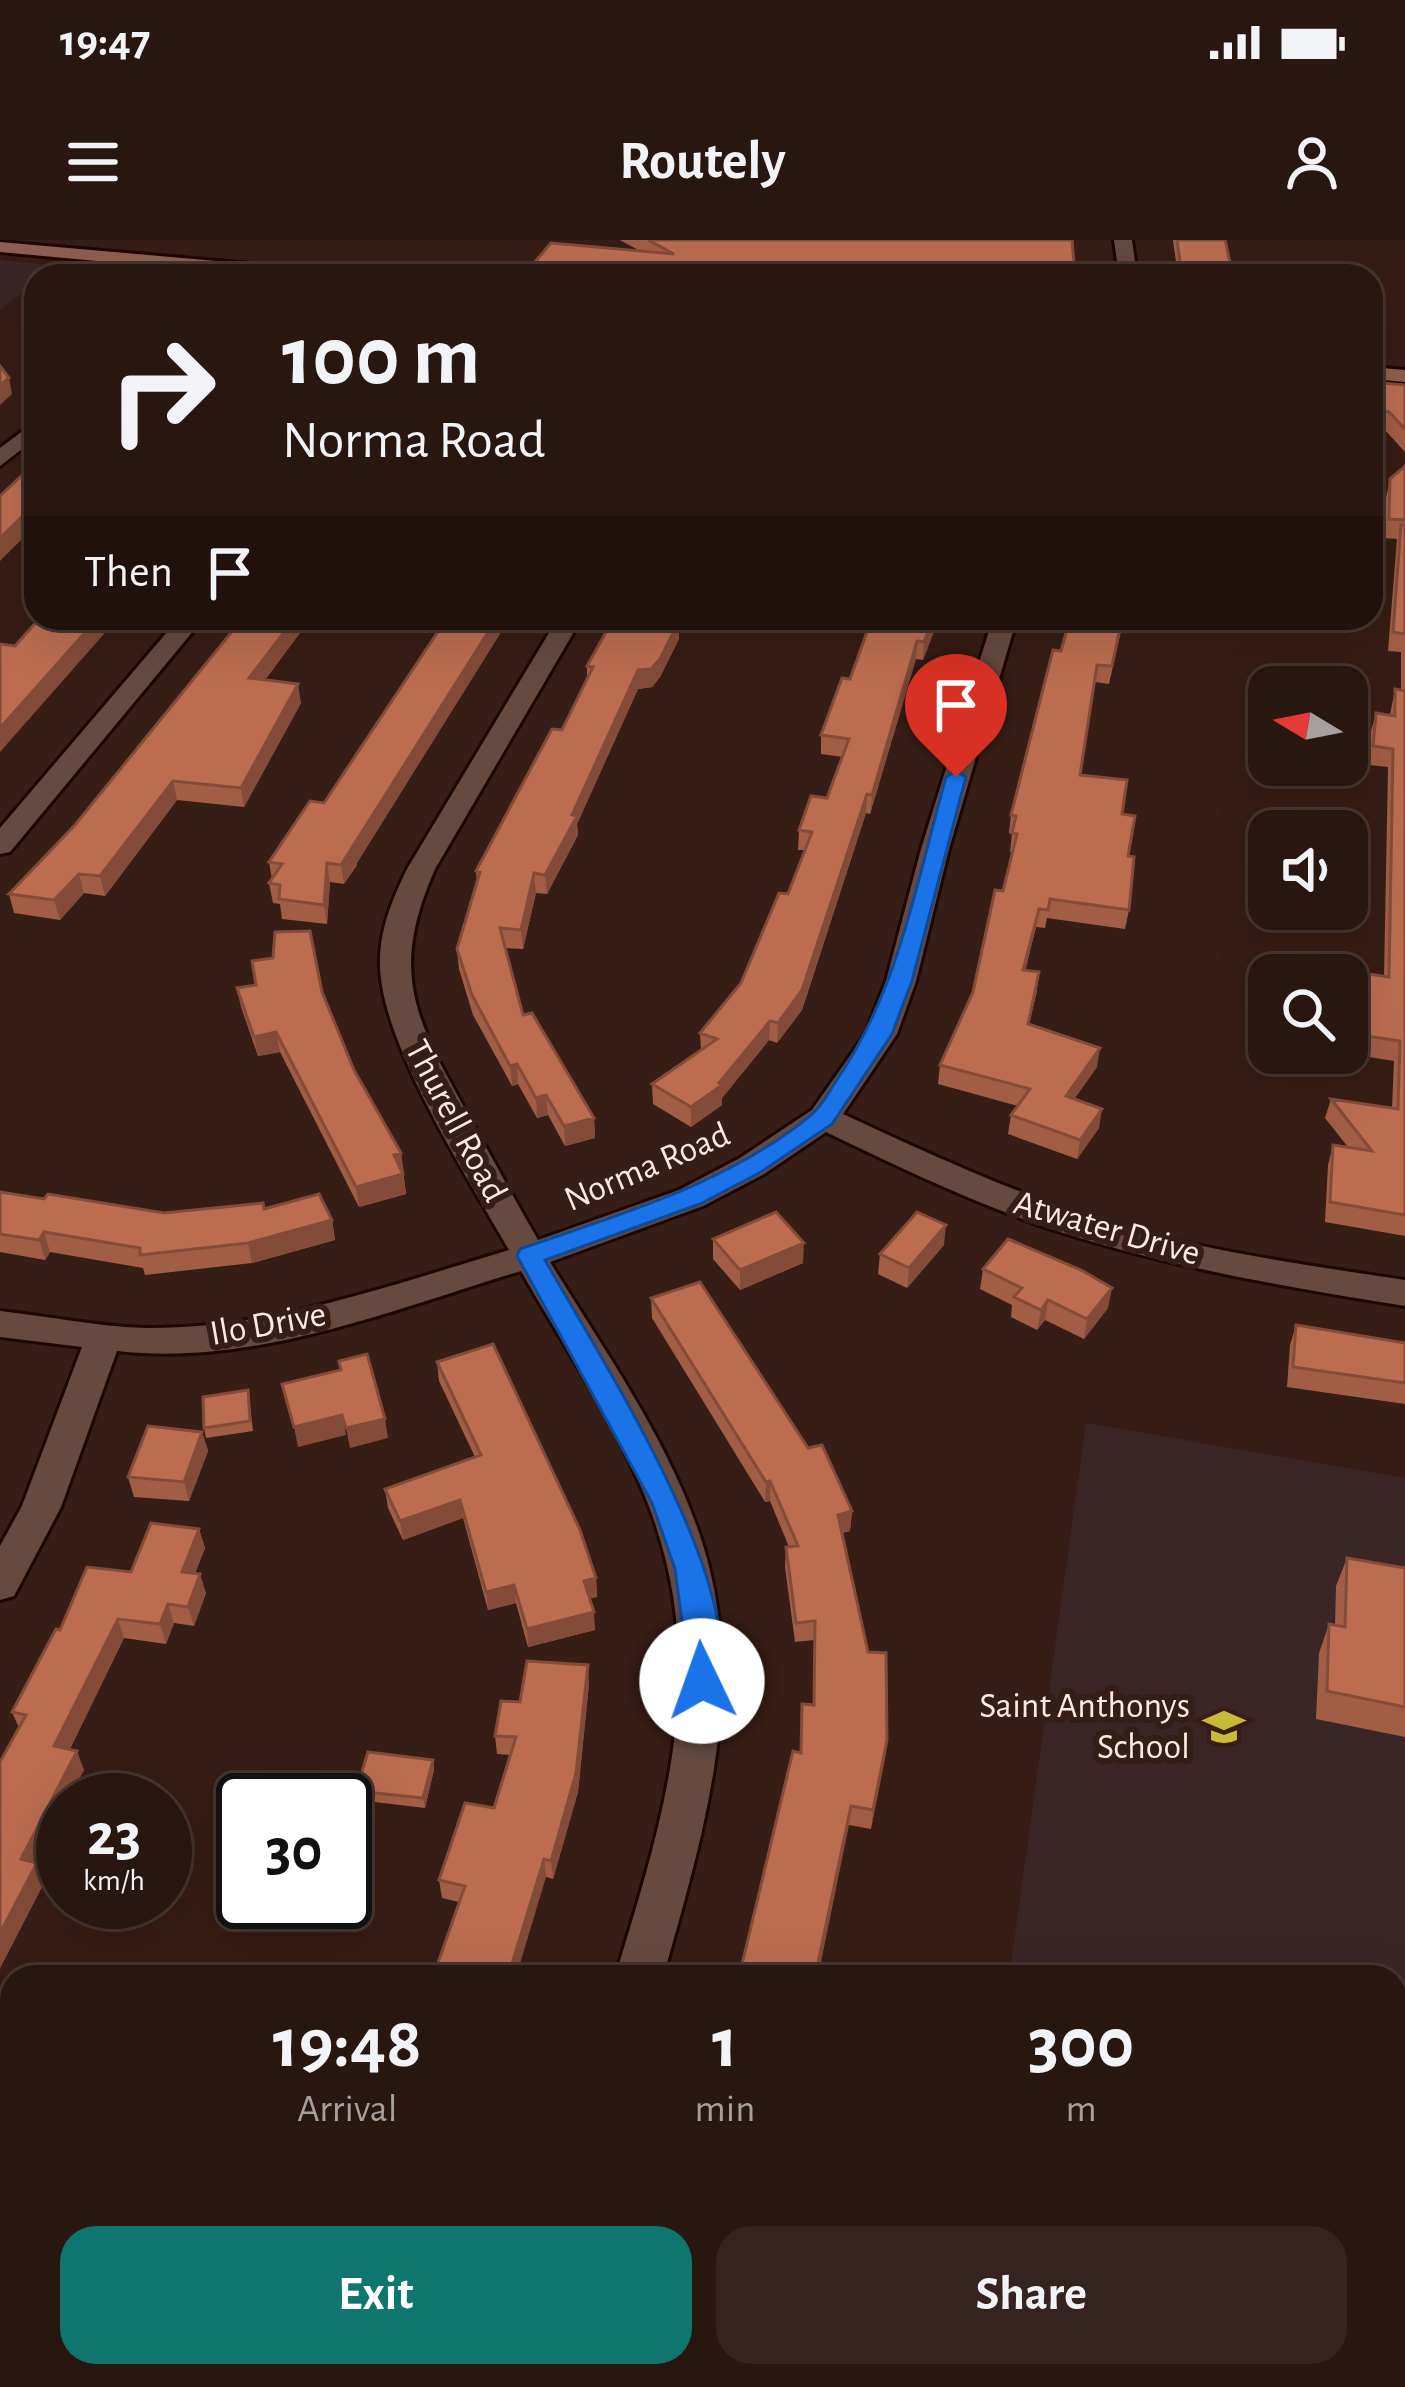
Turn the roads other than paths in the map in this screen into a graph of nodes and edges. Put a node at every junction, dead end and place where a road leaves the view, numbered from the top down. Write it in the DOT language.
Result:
graph roads {
  1 [pos="12,245"];
  2 [pos="200,264"];
  3 [pos="24,439"];
  4 [pos="0,460"];
  5 [pos="182,630"];
  6 [pos="563,630"];
  7 [pos="1001,630"];
  8 [pos="0,846"];
  9 [pos="824,1118"];
  10 [pos="530,1256"];
  11 [pos="1405,1293"];
  12 [pos="0,1324"];
  13 [pos="103,1339"];
  14 [pos="0,1584"];
  15 [pos="642,1965"];
  1 -- 2 [label="main road"];
  3 -- 4 [label="street"];
  5 -- 8 [label="street"];
  6 -- 10 [label="street, Thurell Road"];
  7 -- 9 [label="street, Norma Road"];
  9 -- 10 [label="street, Norma Road"];
  9 -- 11 [label="street, Atwater Drive"];
  10 -- 13 [label="street, Ilo Drive"];
  10 -- 15 [label="street, Thurell Road"];
  12 -- 13 [label="street, Ilo Drive"];
  13 -- 14 [label="street"];
}
